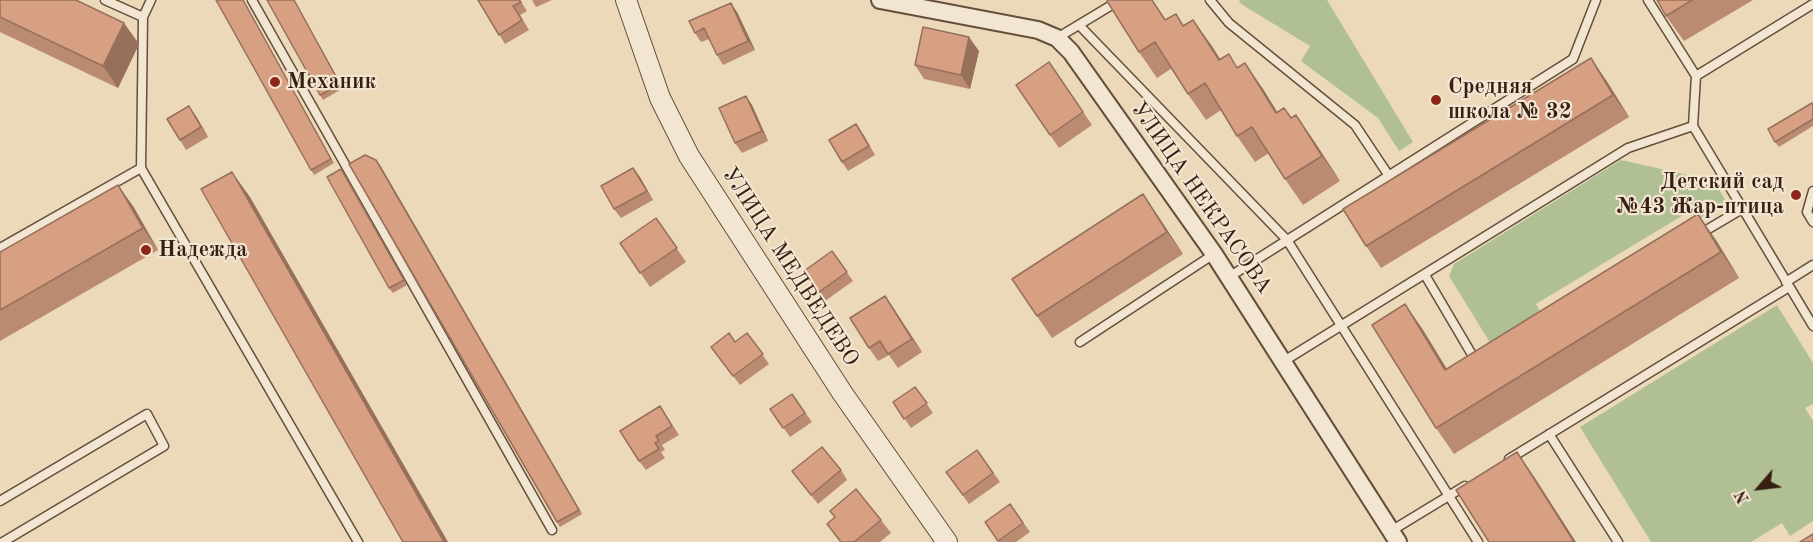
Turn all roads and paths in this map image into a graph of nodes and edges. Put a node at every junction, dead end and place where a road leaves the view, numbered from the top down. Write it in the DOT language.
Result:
graph roads {
  1 [pos="105,0"];
  2 [pos="151,0"];
  3 [pos="252,0"];
  4 [pos="626,0"];
  5 [pos="880,0"];
  6 [pos="1120,0"];
  7 [pos="1209,0"];
  8 [pos="1596,0"];
  9 [pos="1648,0"];
  10 [pos="1813,4"];
  11 [pos="143,17"];
  12 [pos="1079,25"];
  13 [pos="1057,38"];
  14 [pos="1696,76"];
  15 [pos="1693,126"];
  16 [pos="141,168"];
  17 [pos="1389,176"];
  18 [pos="1813,191"];
  19 [pos="1742,208"];
  20 [pos="1813,222"];
  21 [pos="1690,239"];
  22 [pos="1287,240"];
  23 [pos="0,248"];
  24 [pos="1214,254"];
  25 [pos="1813,265"];
  26 [pos="1425,275"];
  27 [pos="1229,277"];
  28 [pos="1788,285"];
  29 [pos="1342,326"];
  30 [pos="1813,326"];
  31 [pos="1080,342"];
  32 [pos="1489,359"];
  33 [pos="1284,361"];
  34 [pos="1549,434"];
  35 [pos="1499,465"];
  36 [pos="1469,483"];
  37 [pos="1449,496"];
  38 [pos="0,501"];
  39 [pos="552,530"];
  40 [pos="1395,536"];
  41 [pos="3,542"];
  42 [pos="358,542"];
  43 [pos="947,542"];
  44 [pos="1478,542"];
  45 [pos="1618,542"];
  1 -- 11 [label="lane"];
  2 -- 11 [label="lane"];
  3 -- 39 [label="lane"];
  4 -- 43 [label="street, УЛИЦА МЕДВЕДЕВО"];
  5 -- 13 [label="street, УЛИЦА НЕКРАСОВА"];
  6 -- 12 [label="lane"];
  7 -- 17 [label="lane"];
  8 -- 17 [label="lane"];
  9 -- 14 [label="lane"];
  10 -- 14 [label="lane"];
  11 -- 16 [label="lane"];
  12 -- 13 [label="lane"];
  12 -- 22 [label="lane"];
  13 -- 24 [label="street, УЛИЦА НЕКРАСОВА"];
  14 -- 15 [label="lane"];
  15 -- 19 [label="lane"];
  15 -- 26 [label="lane"];
  16 -- 23 [label="lane"];
  16 -- 42 [label="lane"];
  17 -- 22 [label="lane"];
  18 -- 20 [label="lane"];
  19 -- 21 [label="lane"];
  19 -- 28 [label="lane"];
  22 -- 27 [label="lane"];
  22 -- 29 [label="lane"];
  24 -- 27 [label="street, УЛИЦА НЕКРАСОВА"];
  24 -- 31 [label="lane"];
  25 -- 28 [label="lane"];
  26 -- 29 [label="lane"];
  26 -- 32 [label="lane"];
  27 -- 33 [label="street, УЛИЦА НЕКРАСОВА"];
  28 -- 30 [label="lane"];
  28 -- 34 [label="lane"];
  29 -- 33 [label="lane"];
  29 -- 37 [label="lane"];
  33 -- 40 [label="street, УЛИЦА НЕКРАСОВА"];
  34 -- 35 [label="lane"];
  34 -- 45 [label="lane"];
  36 -- 37 [label="lane"];
  37 -- 40 [label="lane"];
  37 -- 44 [label="lane"];
  38 -- 41 [label="lane"];
}
